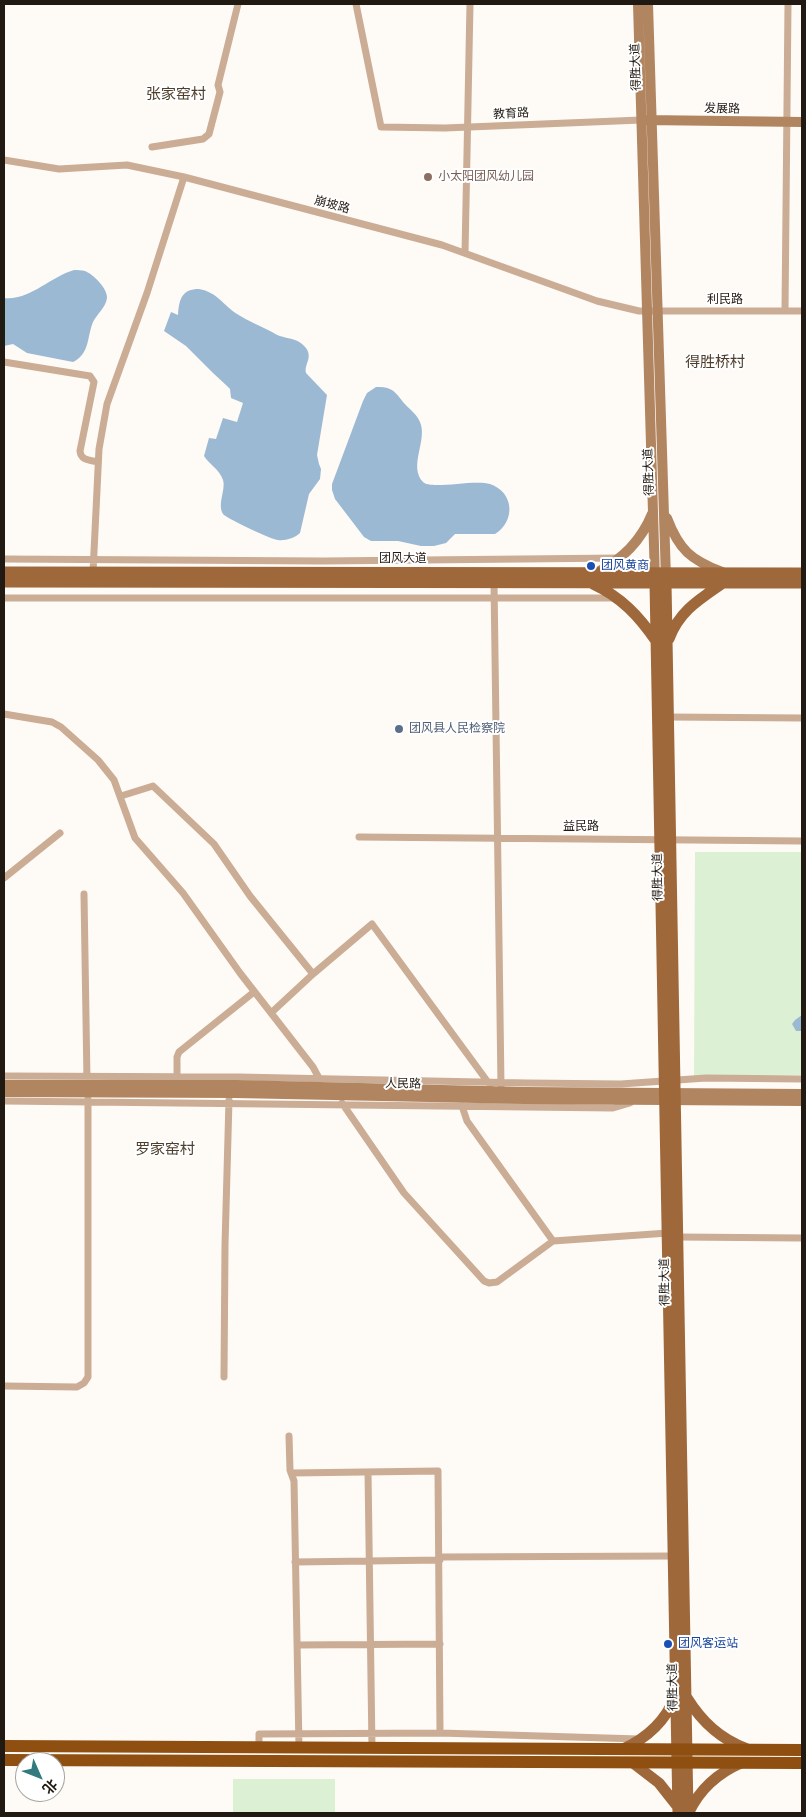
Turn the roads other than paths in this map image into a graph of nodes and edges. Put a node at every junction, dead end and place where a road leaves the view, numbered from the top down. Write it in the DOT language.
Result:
graph roads {
  1 [pos="238,4"];
  2 [pos="356,4"];
  3 [pos="470,4"];
  4 [pos="638,4"];
  5 [pos="648,4"];
  6 [pos="788,4"];
  7 [pos="646,120"];
  8 [pos="787,122"];
  9 [pos="802,122"];
  10 [pos="468,128"];
  11 [pos="152,147"];
  12 [pos="4,160"];
  13 [pos="184,177"];
  14 [pos="465,253"];
  15 [pos="785,310"];
  16 [pos="802,310"];
  17 [pos="652,311"];
  18 [pos="4,362"];
  19 [pos="98,462"];
  20 [pos="659,511"];
  21 [pos="620,558"];
  22 [pos="4,559"];
  23 [pos="94,559"];
  24 [pos="4,572"];
  25 [pos="93,572"];
  26 [pos="802,573"];
  27 [pos="594,578"];
  28 [pos="661,578"];
  29 [pos="724,578"];
  30 [pos="4,582"];
  31 [pos="494,583"];
  32 [pos="802,583"];
  33 [pos="4,598"];
  34 [pos="494,598"];
  35 [pos="618,598"];
  36 [pos="662,643"];
  37 [pos="4,714"];
  38 [pos="668,717"];
  39 [pos="802,718"];
  40 [pos="121,796"];
  41 [pos="60,833"];
  42 [pos="359,837"];
  43 [pos="498,838"];
  44 [pos="666,839"];
  45 [pos="802,841"];
  46 [pos="4,878"];
  47 [pos="84,894"];
  48 [pos="313,974"];
  49 [pos="254,992"];
  50 [pos="271,1013"];
  51 [pos="4,1076"];
  52 [pos="177,1077"];
  53 [pos="802,1079"];
  54 [pos="489,1082"];
  55 [pos="321,1083"];
  56 [pos="4,1084"];
  57 [pos="87,1089"];
  58 [pos="499,1089"];
  59 [pos="670,1091"];
  60 [pos="4,1092"];
  61 [pos="802,1094"];
  62 [pos="336,1095"];
  63 [pos="229,1098"];
  64 [pos="4,1100"];
  65 [pos="640,1100"];
  66 [pos="802,1101"];
  67 [pos="343,1104"];
  68 [pos="462,1106"];
  69 [pos="673,1235"];
  70 [pos="802,1238"];
  71 [pos="553,1241"];
  72 [pos="224,1377"];
  73 [pos="4,1386"];
  74 [pos="289,1436"];
  75 [pos="368,1472"];
  76 [pos="291,1473"];
  77 [pos="673,1556"];
  78 [pos="440,1559"];
  79 [pos="369,1561"];
  80 [pos="295,1562"];
  81 [pos="370,1644"];
  82 [pos="440,1644"];
  83 [pos="297,1645"];
  84 [pos="681,1696"];
  85 [pos="440,1733"];
  86 [pos="299,1734"];
  87 [pos="372,1734"];
  88 [pos="641,1739"];
  89 [pos="4,1746"];
  90 [pos="259,1748"];
  91 [pos="299,1748"];
  92 [pos="372,1748"];
  93 [pos="623,1749"];
  94 [pos="682,1750"];
  95 [pos="748,1750"];
  96 [pos="802,1750"];
  97 [pos="4,1760"];
  98 [pos="632,1763"];
  99 [pos="682,1763"];
  100 [pos="741,1763"];
  101 [pos="802,1763"];
  102 [pos="683,1812"];
  1 -- 11 [label="street"];
  2 -- 10 [label="street, 教育路"];
  3 -- 10 [label="street"];
  4 -- 7 [label="street, 得胜大道"];
  5 -- 7 [label="street, 得胜大道"];
  6 -- 8 [label="street"];
  7 -- 8 [label="street, 发展路"];
  7 -- 10 [label="street, 教育路"];
  7 -- 17 [label="street, 得胜大道"];
  8 -- 9 [label="street, 发展路"];
  8 -- 15 [label="street"];
  10 -- 14 [label="street"];
  12 -- 13 [label="street, 崩坡路"];
  13 -- 14 [label="street, 崩坡路"];
  13 -- 19 [label="street"];
  14 -- 17 [label="street, 崩坡路"];
  15 -- 16 [label="street, 利民路"];
  15 -- 17 [label="street, 利民路"];
  17 -- 20 [label="street, 得胜大道"];
  18 -- 19 [label="street"];
  19 -- 23 [label="street"];
  20 -- 21 [label="street"];
  20 -- 28 [label="street, 得胜大道"];
  20 -- 29 [label="street"];
  21 -- 23 [label="street"];
  21 -- 27 [label="street"];
  22 -- 23 [label="street"];
  23 -- 25 [label="street"];
  24 -- 25 [label="main road, 团风大道"];
  25 -- 27 [label="main road, 团风大道"];
  26 -- 29 [label="main road, 团风大道"];
  27 -- 28 [label="main road, 团风大道"];
  27 -- 31 [label="main road, 团风大道"];
  27 -- 35 [label="main road"];
  28 -- 29 [label="main road, 团风大道"];
  28 -- 36 [label="main road, 得胜大道"];
  29 -- 32 [label="main road, 团风大道"];
  29 -- 36 [label="main road"];
  30 -- 31 [label="main road, 团风大道"];
  31 -- 34 [label="street"];
  33 -- 34 [label="street"];
  34 -- 35 [label="street"];
  34 -- 43 [label="street"];
  35 -- 36 [label="main road"];
  36 -- 38 [label="main road, 得胜大道"];
  36 -- 44 [label="main road, 得胜大道"];
  37 -- 40 [label="street"];
  38 -- 39 [label="street"];
  38 -- 44 [label="main road, 得胜大道"];
  40 -- 48 [label="street"];
  40 -- 49 [label="street"];
  41 -- 46 [label="street"];
  42 -- 43 [label="street, 益民路"];
  43 -- 44 [label="street, 益民路"];
  43 -- 58 [label="street"];
  44 -- 45 [label="street, 益民路"];
  44 -- 59 [label="main road, 得胜大道"];
  47 -- 57 [label="street"];
  48 -- 50 [label="street"];
  48 -- 54 [label="street"];
  49 -- 50 [label="street"];
  49 -- 52 [label="street"];
  50 -- 55 [label="street"];
  51 -- 57 [label="street"];
  52 -- 55 [label="street"];
  52 -- 57 [label="street"];
  53 -- 59 [label="street"];
  54 -- 55 [label="street"];
  54 -- 58 [label="street"];
  55 -- 57 [label="street, 人民路"];
  55 -- 58 [label="street, 人民路"];
  56 -- 57 [label="street, 人民路"];
  57 -- 60 [label="street, 人民路"];
  57 -- 63 [label="street, 人民路"];
  57 -- 64 [label="street"];
  57 -- 73 [label="street"];
  58 -- 59 [label="street, 人民路"];
  59 -- 61 [label="street, 人民路"];
  59 -- 65 [label="street, 人民路"];
  59 -- 66 [label="street, 人民路"];
  59 -- 69 [label="main road, 得胜大道"];
  62 -- 63 [label="street, 人民路"];
  62 -- 65 [label="street, 人民路"];
  62 -- 67 [label="street"];
  63 -- 67 [label="street"];
  63 -- 72 [label="street"];
  65 -- 68 [label="street"];
  67 -- 68 [label="street"];
  67 -- 71 [label="street"];
  68 -- 71 [label="street"];
  69 -- 70 [label="street"];
  69 -- 71 [label="street"];
  69 -- 77 [label="main road, 得胜大道"];
  69 -- 84 [label="main road, 得胜大道"];
  74 -- 76 [label="street"];
  75 -- 76 [label="street"];
  75 -- 78 [label="street"];
  75 -- 79 [label="street"];
  76 -- 80 [label="street"];
  77 -- 78 [label="street"];
  77 -- 84 [label="main road, 得胜大道"];
  78 -- 79 [label="street"];
  78 -- 82 [label="street"];
  79 -- 80 [label="street"];
  79 -- 81 [label="street"];
  80 -- 83 [label="street"];
  81 -- 82 [label="street"];
  81 -- 83 [label="street"];
  81 -- 87 [label="street"];
  82 -- 85 [label="street"];
  83 -- 86 [label="street"];
  84 -- 88 [label="main road"];
  84 -- 94 [label="main road, 得胜大道"];
  84 -- 95 [label="main road"];
  85 -- 87 [label="street"];
  85 -- 88 [label="street"];
  86 -- 87 [label="street"];
  86 -- 90 [label="street"];
  86 -- 91 [label="street"];
  87 -- 92 [label="street"];
  88 -- 93 [label="main road"];
  89 -- 90 [label="highway"];
  90 -- 91 [label="highway"];
  91 -- 92 [label="highway"];
  92 -- 93 [label="highway"];
  93 -- 94 [label="highway"];
  94 -- 95 [label="highway"];
  94 -- 99 [label="main road, 得胜大道"];
  95 -- 96 [label="highway"];
  97 -- 98 [label="highway"];
  98 -- 99 [label="highway"];
  98 -- 102 [label="main road"];
  99 -- 100 [label="highway"];
  99 -- 102 [label="main road, 得胜大道"];
  100 -- 101 [label="highway"];
  100 -- 102 [label="main road"];
}
